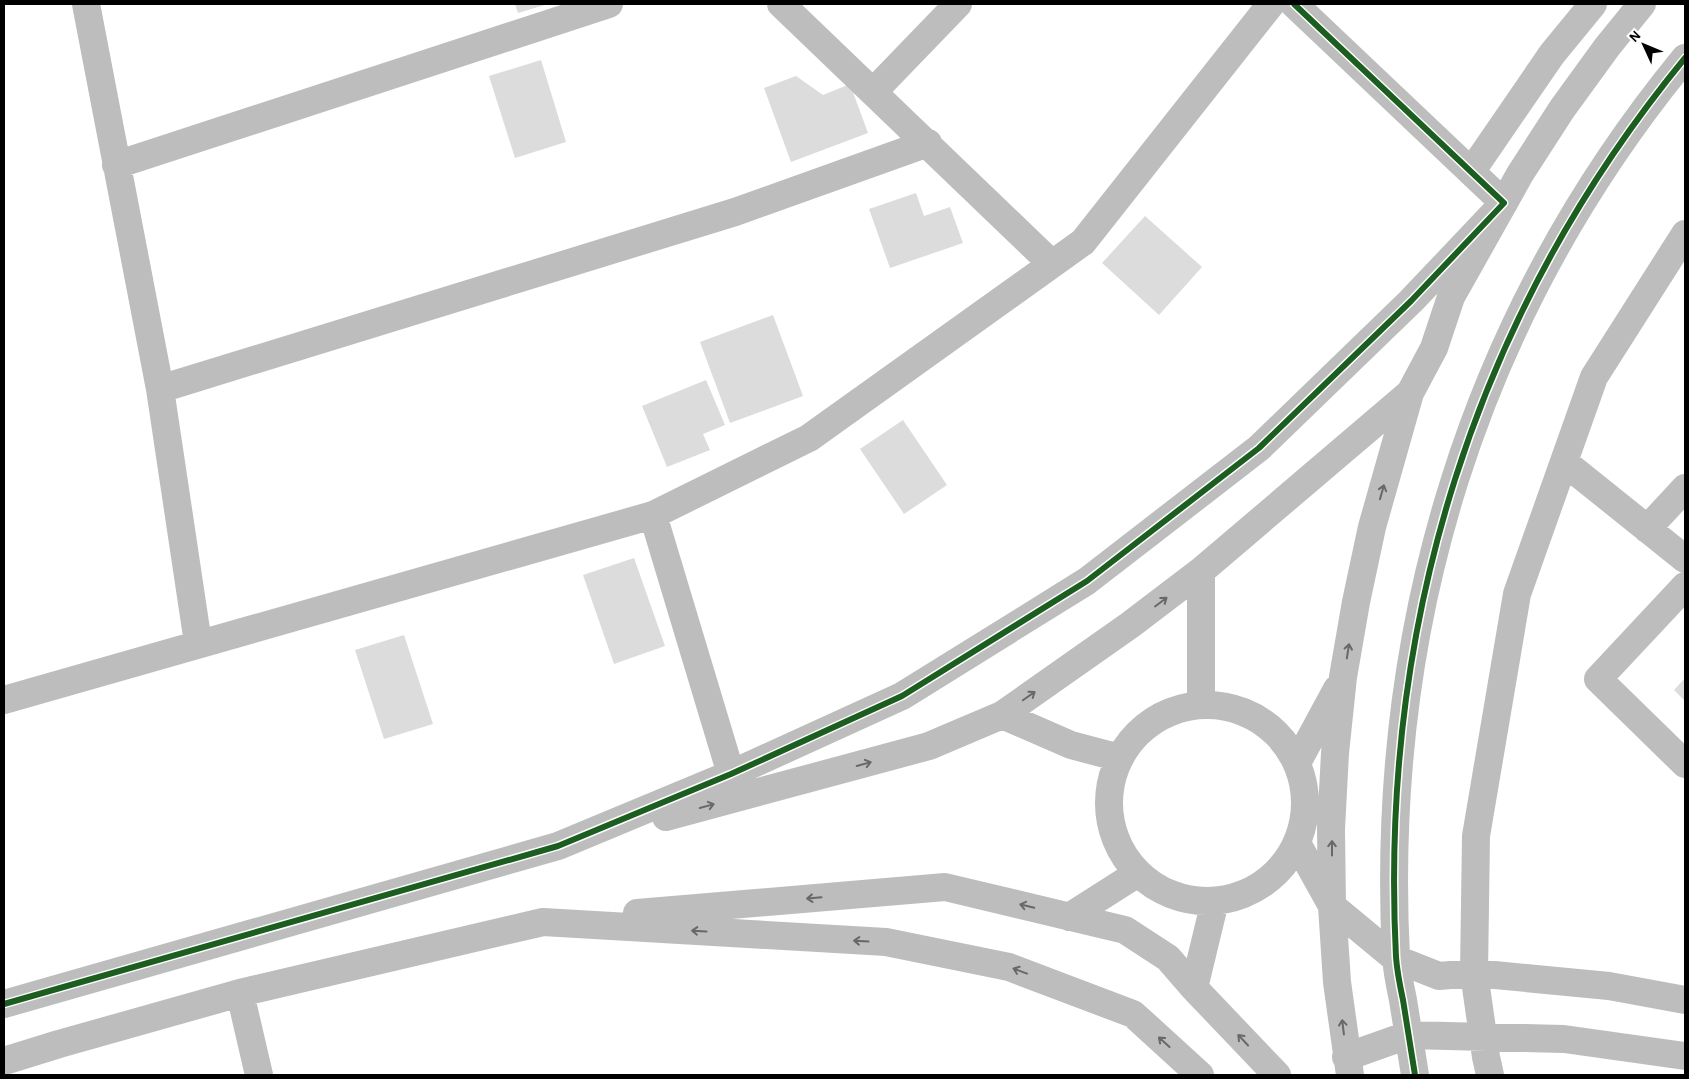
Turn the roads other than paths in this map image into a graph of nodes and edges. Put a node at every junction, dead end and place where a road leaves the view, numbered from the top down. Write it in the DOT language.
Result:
graph roads {
  1 [pos="86,4"];
  2 [pos="609,4"];
  3 [pos="781,4"];
  4 [pos="958,4"];
  5 [pos="1270,4"];
  6 [pos="1294,4"];
  7 [pos="1593,4"];
  8 [pos="1642,4"];
  9 [pos="1685,58"];
  10 [pos="874,92"];
  11 [pos="928,143"];
  12 [pos="116,165"];
  13 [pos="1471,172"];
  14 [pos="1504,203"];
  15 [pos="1685,234"];
  16 [pos="1052,264"];
  17 [pos="160,389"];
  18 [pos="1410,393"];
  19 [pos="1564,462"];
  20 [pos="1685,488"];
  21 [pos="653,515"];
  22 [pos="1647,529"];
  23 [pos="1685,559"];
  24 [pos="1201,571"];
  25 [pos="1685,586"];
  26 [pos="198,643"];
  27 [pos="1343,677"];
  28 [pos="4,700"];
  29 [pos="1201,705"];
  30 [pos="1002,715"];
  31 [pos="1120,758"];
  32 [pos="1297,763"];
  33 [pos="1685,764"];
  34 [pos="731,774"];
  35 [pos="1296,843"];
  36 [pos="558,846"];
  37 [pos="1138,873"];
  38 [pos="1214,901"];
  39 [pos="1332,906"];
  40 [pos="1069,917"];
  41 [pos="542,922"];
  42 [pos="1396,959"];
  43 [pos="1474,973"];
  44 [pos="1194,988"];
  45 [pos="240,994"];
  46 [pos="1685,1000"];
  47 [pos="4,1004"];
  48 [pos="1408,1035"];
  49 [pos="1483,1037"];
  50 [pos="1685,1056"];
  51 [pos="4,1061"];
  52 [pos="1348,1066"];
  53 [pos="259,1075"];
  54 [pos="1200,1075"];
  55 [pos="1277,1075"];
  56 [pos="1414,1075"];
  57 [pos="1490,1075"];
  1 -- 12 [label="street"];
  2 -- 12 [label="street"];
  3 -- 10 [label="street"];
  4 -- 10 [label="street"];
  5 -- 16 [label="street"];
  6 -- 13 [label="street"];
  7 -- 13 [label="street"];
  8 -- 14 [label="street"];
  9 -- 42 [label="street"];
  10 -- 11 [label="street"];
  11 -- 16 [label="street"];
  11 -- 17 [label="street"];
  12 -- 17 [label="street"];
  13 -- 14 [label="street"];
  14 -- 18 [label="street"];
  14 -- 34 [label="street"];
  15 -- 19 [label="street"];
  16 -- 21 [label="street"];
  17 -- 26 [label="street"];
  18 -- 24 [label="street"];
  27 -- 18 [label="street, one-way"];
  19 -- 22 [label="street"];
  19 -- 43 [label="street"];
  20 -- 22 [label="street"];
  21 -- 26 [label="street"];
  21 -- 34 [label="street"];
  22 -- 23 [label="street"];
  24 -- 29 [label="street"];
  30 -- 24 [label="street, one-way"];
  25 -- 33 [label="street"];
  26 -- 28 [label="street"];
  27 -- 32 [label="street"];
  39 -- 27 [label="street, one-way"];
  29 -- 31 [label="street"];
  29 -- 32 [label="street"];
  30 -- 31 [label="street"];
  36 -- 30 [label="street, one-way"];
  31 -- 37 [label="street"];
  32 -- 35 [label="street"];
  34 -- 36 [label="street"];
  35 -- 38 [label="street"];
  35 -- 39 [label="street"];
  36 -- 47 [label="street"];
  37 -- 38 [label="street"];
  37 -- 40 [label="street"];
  38 -- 44 [label="street"];
  39 -- 42 [label="street"];
  52 -- 39 [label="street, one-way"];
  40 -- 41 [label="street, one-way"];
  40 -- 44 [label="street"];
  41 -- 45 [label="street"];
  54 -- 41 [label="street, one-way"];
  42 -- 43 [label="street"];
  42 -- 48 [label="street"];
  43 -- 46 [label="street"];
  43 -- 49 [label="street"];
  55 -- 44 [label="street, one-way"];
  45 -- 51 [label="street"];
  45 -- 53 [label="street"];
  48 -- 49 [label="street"];
  48 -- 52 [label="street"];
  48 -- 56 [label="street"];
  49 -- 50 [label="street"];
  49 -- 57 [label="street"];
}
